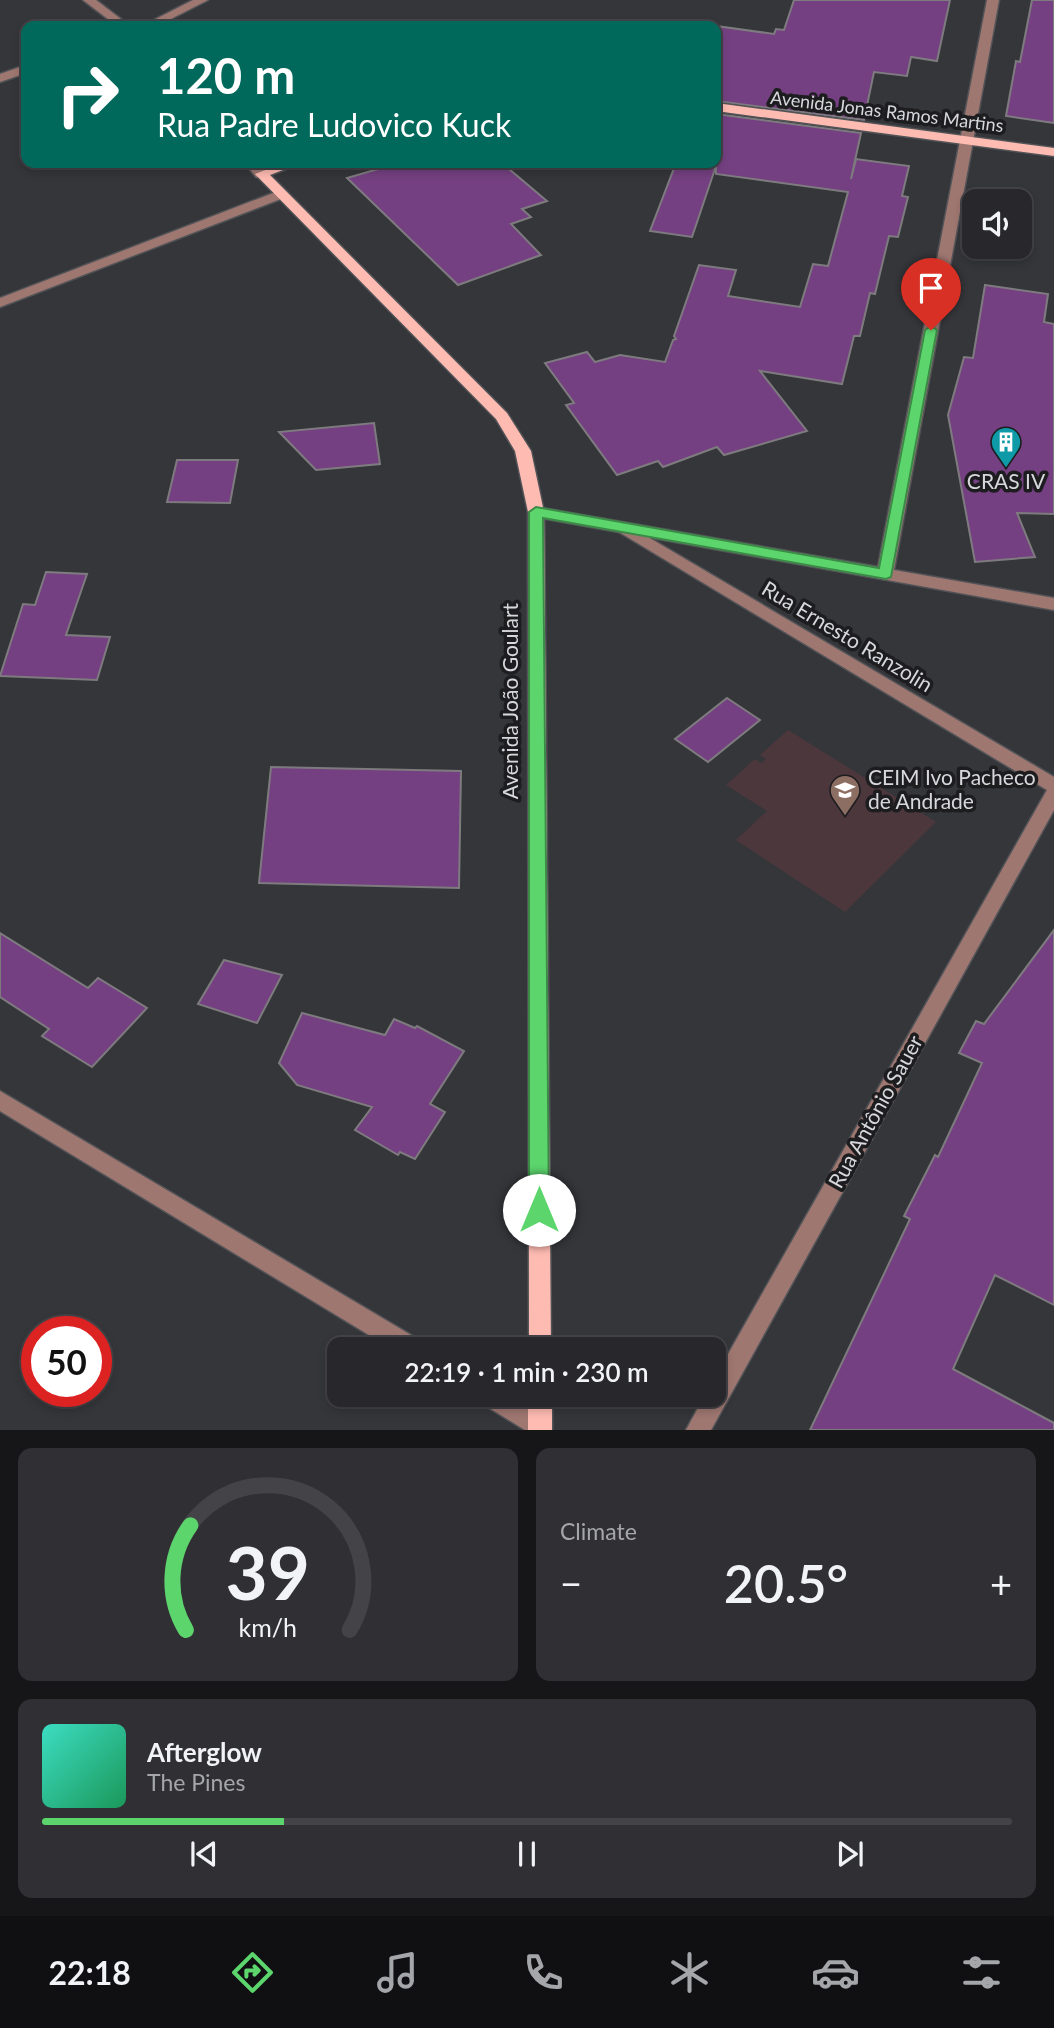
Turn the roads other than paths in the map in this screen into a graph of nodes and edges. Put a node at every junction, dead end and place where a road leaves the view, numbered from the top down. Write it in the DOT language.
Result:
graph roads {
  1 [pos="89,0"];
  2 [pos="202,0"];
  3 [pos="993,0"];
  4 [pos="117,21"];
  5 [pos="158,21"];
  6 [pos="21,71"];
  7 [pos="0,78"];
  8 [pos="721,108"];
  9 [pos="967,140"];
  10 [pos="1054,152"];
  11 [pos="256,168"];
  12 [pos="281,194"];
  13 [pos="0,303"];
  14 [pos="536,512"];
  15 [pos="618,526"];
  16 [pos="886,574"];
  17 [pos="1054,604"];
  18 [pos="1054,786"];
  19 [pos="1054,794"];
  20 [pos="0,1100"];
  21 [pos="393,1337"];
  22 [pos="540,1337"];
  23 [pos="508,1407"];
  24 [pos="540,1407"];
  25 [pos="540,1427"];
  26 [pos="698,1430"];
  1 -- 4 [label="street"];
  2 -- 5 [label="street"];
  3 -- 9 [label="street"];
  6 -- 7 [label="street"];
  8 -- 9 [label="main road, Avenida Jonas Ramos Martins"];
  9 -- 10 [label="main road, Avenida Jonas Ramos Martins"];
  9 -- 16 [label="street"];
  11 -- 12 [label="main road, Avenida João Goulart"];
  12 -- 13 [label="street"];
  12 -- 14 [label="main road, Avenida João Goulart"];
  14 -- 15 [label="street"];
  14 -- 22 [label="main road, Avenida João Goulart"];
  15 -- 16 [label="street"];
  15 -- 18 [label="street, Rua Ernesto Ranzolin"];
  16 -- 17 [label="street"];
  19 -- 26 [label="street, Rua Antônio Sauer"];
  20 -- 21 [label="street"];
  23 -- 25 [label="street"];
  24 -- 25 [label="main road"];
}
